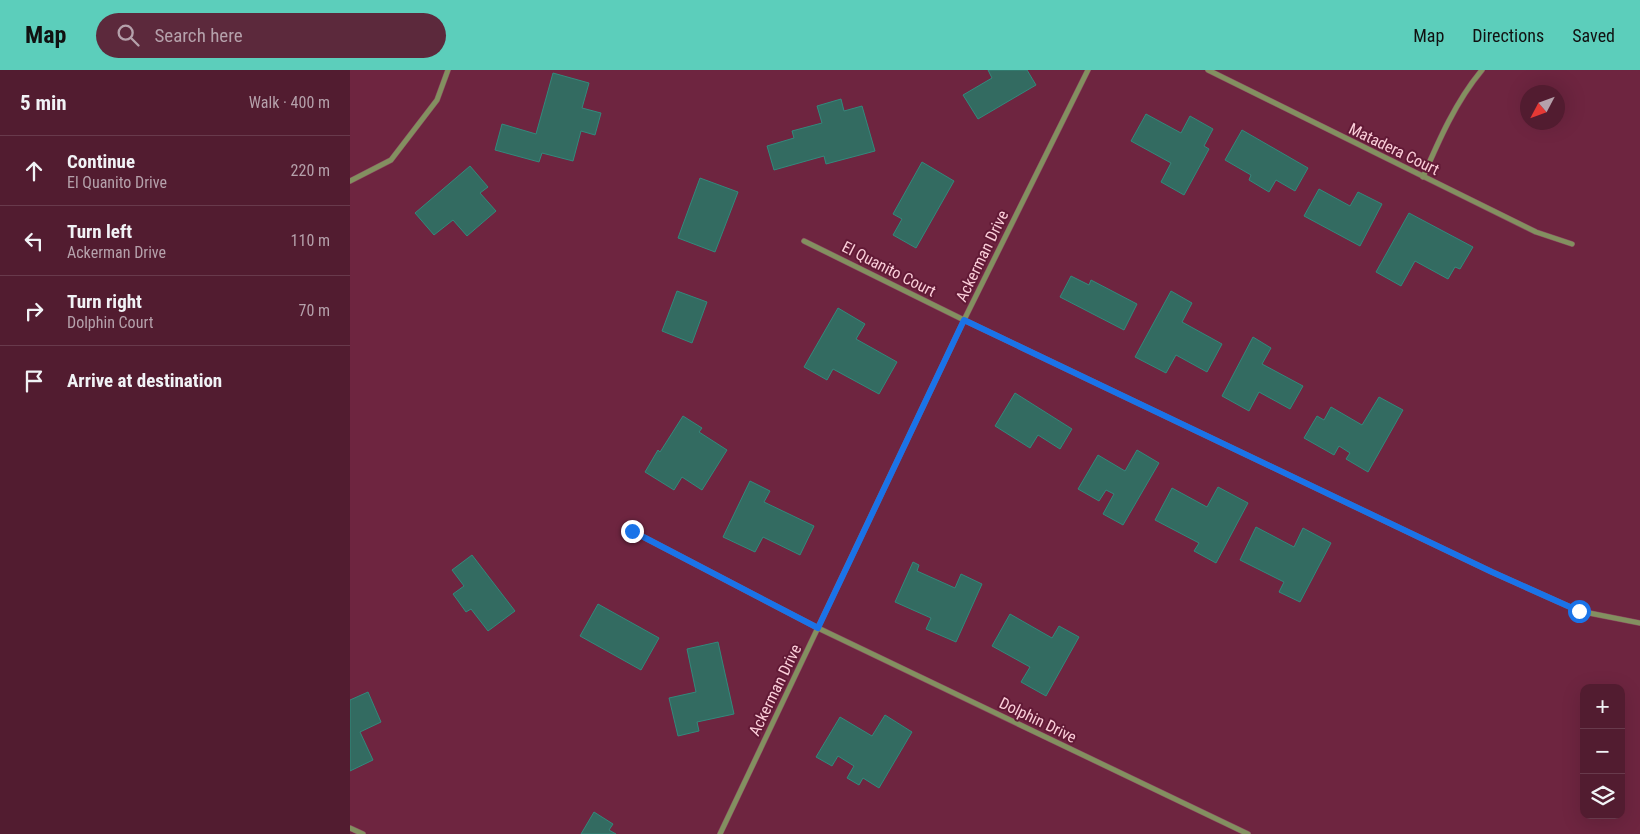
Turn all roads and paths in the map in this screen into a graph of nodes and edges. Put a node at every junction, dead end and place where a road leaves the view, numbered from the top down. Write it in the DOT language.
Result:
graph roads {
  1 [pos="448,70"];
  2 [pos="1088,70"];
  3 [pos="1208,70"];
  4 [pos="1482,70"];
  5 [pos="1423,177"];
  6 [pos="350,180"];
  7 [pos="804,241"];
  8 [pos="1572,244"];
  9 [pos="964,320"];
  10 [pos="632,531"];
  11 [pos="1640,623"];
  12 [pos="818,628"];
  13 [pos="350,828"];
  14 [pos="363,834"];
  15 [pos="720,834"];
  16 [pos="1248,834"];
  1 -- 6 [label="street"];
  2 -- 9 [label="street, Ackerman Drive"];
  3 -- 5 [label="street, Matadera Court"];
  4 -- 5 [label="street"];
  5 -- 8 [label="street, Matadera Court"];
  7 -- 9 [label="street, El Quanito Court"];
  9 -- 11 [label="street, El Quanito Court"];
  9 -- 12 [label="street, Ackerman Drive"];
  10 -- 12 [label="street, Dolphin Drive"];
  12 -- 15 [label="street, Ackerman Drive"];
  12 -- 16 [label="street, Dolphin Drive"];
  13 -- 14 [label="street"];
}
